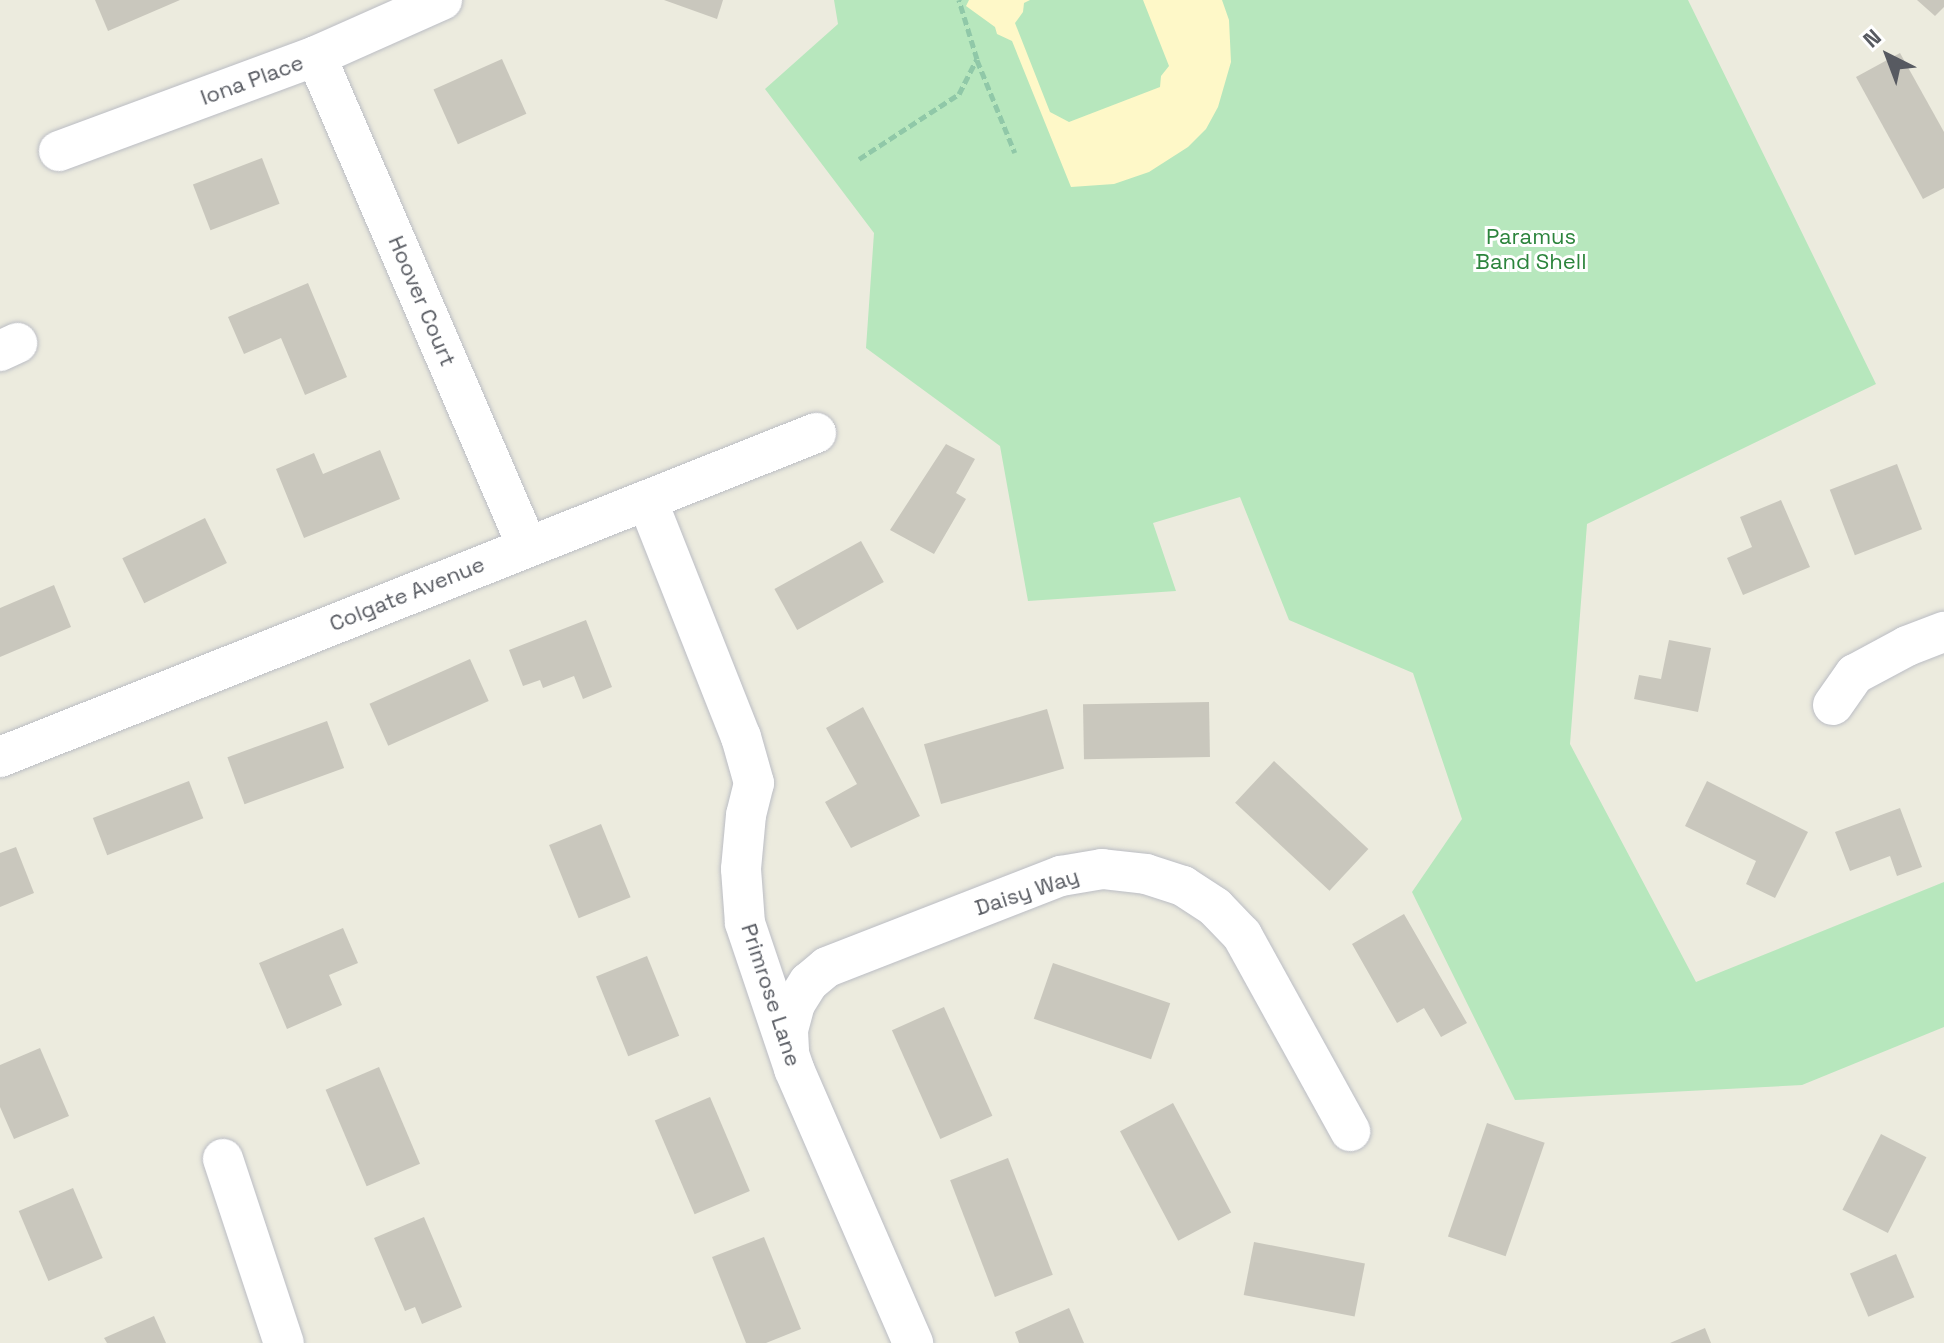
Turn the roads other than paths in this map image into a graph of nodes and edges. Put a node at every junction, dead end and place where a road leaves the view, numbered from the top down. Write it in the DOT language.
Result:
graph roads {
  1 [pos="442,0"];
  2 [pos="316,56"];
  3 [pos="59,151"];
  4 [pos="816,433"];
  5 [pos="647,500"];
  6 [pos="527,546"];
  7 [pos="1944,632"];
  8 [pos="1833,705"];
  9 [pos="0,757"];
  10 [pos="790,1058"];
  11 [pos="1350,1131"];
  12 [pos="223,1159"];
  13 [pos="284,1343"];
  14 [pos="913,1343"];
  1 -- 2 [label="street, Iona Place"];
  2 -- 3 [label="street, Iona Place"];
  2 -- 6 [label="street, Hoover Court"];
  4 -- 5 [label="street, Colgate Avenue"];
  5 -- 6 [label="street, Colgate Avenue"];
  5 -- 10 [label="street, Primrose Lane"];
  6 -- 9 [label="street, Colgate Avenue"];
  7 -- 8 [label="street"];
  10 -- 11 [label="street, Daisy Way"];
  10 -- 14 [label="street, Primrose Lane"];
  12 -- 13 [label="street"];
}
